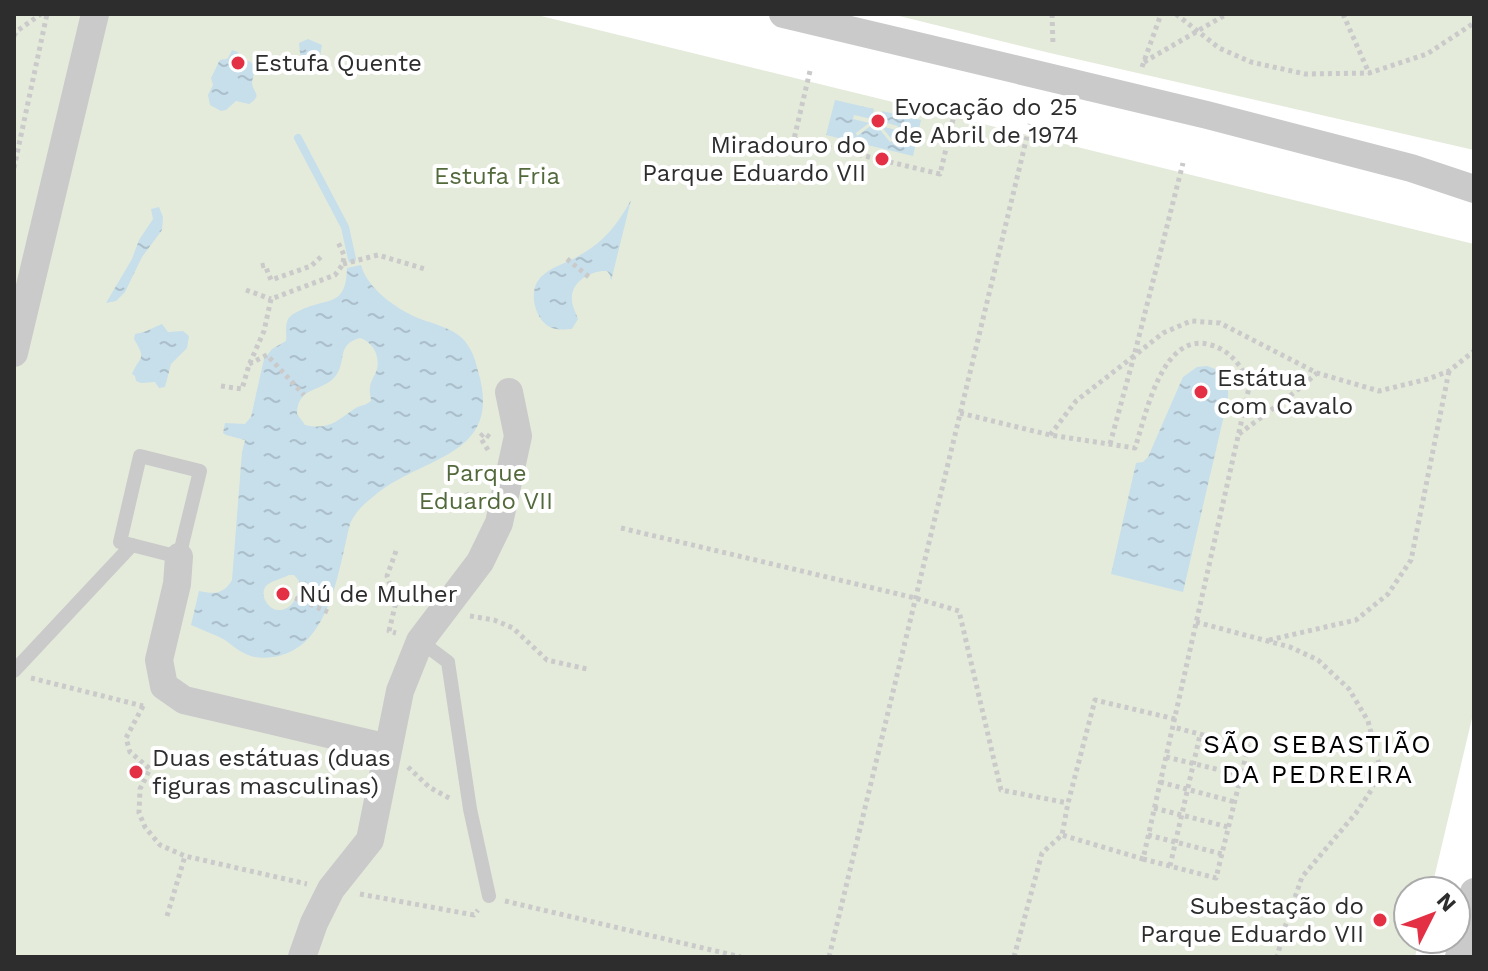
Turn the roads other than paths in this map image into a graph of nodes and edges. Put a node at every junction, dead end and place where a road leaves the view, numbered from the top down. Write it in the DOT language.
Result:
graph roads {
  1 [pos="95,14"];
  2 [pos="783,14"];
  3 [pos="1411,168"];
  4 [pos="1474,172"];
  5 [pos="1474,189"];
  6 [pos="14,353"];
  7 [pos="509,392"];
  8 [pos="132,545"];
  9 [pos="179,557"];
  10 [pos="420,641"];
  11 [pos="14,671"];
  12 [pos="388,748"];
  13 [pos="1474,892"];
  14 [pos="489,896"];
  15 [pos="302,957"];
  16 [pos="1459,957"];
  1 -- 6 [label="street"];
  2 -- 3 [label="street"];
  3 -- 4 [label="street"];
  3 -- 5 [label="street"];
  7 -- 10 [label="street"];
  8 -- 9 [label="lane"];
  8 -- 9 [label="lane"];
  8 -- 11 [label="lane"];
  9 -- 12 [label="street"];
  10 -- 12 [label="street"];
  10 -- 14 [label="lane"];
  12 -- 15 [label="street"];
  13 -- 16 [label="street"];
}
